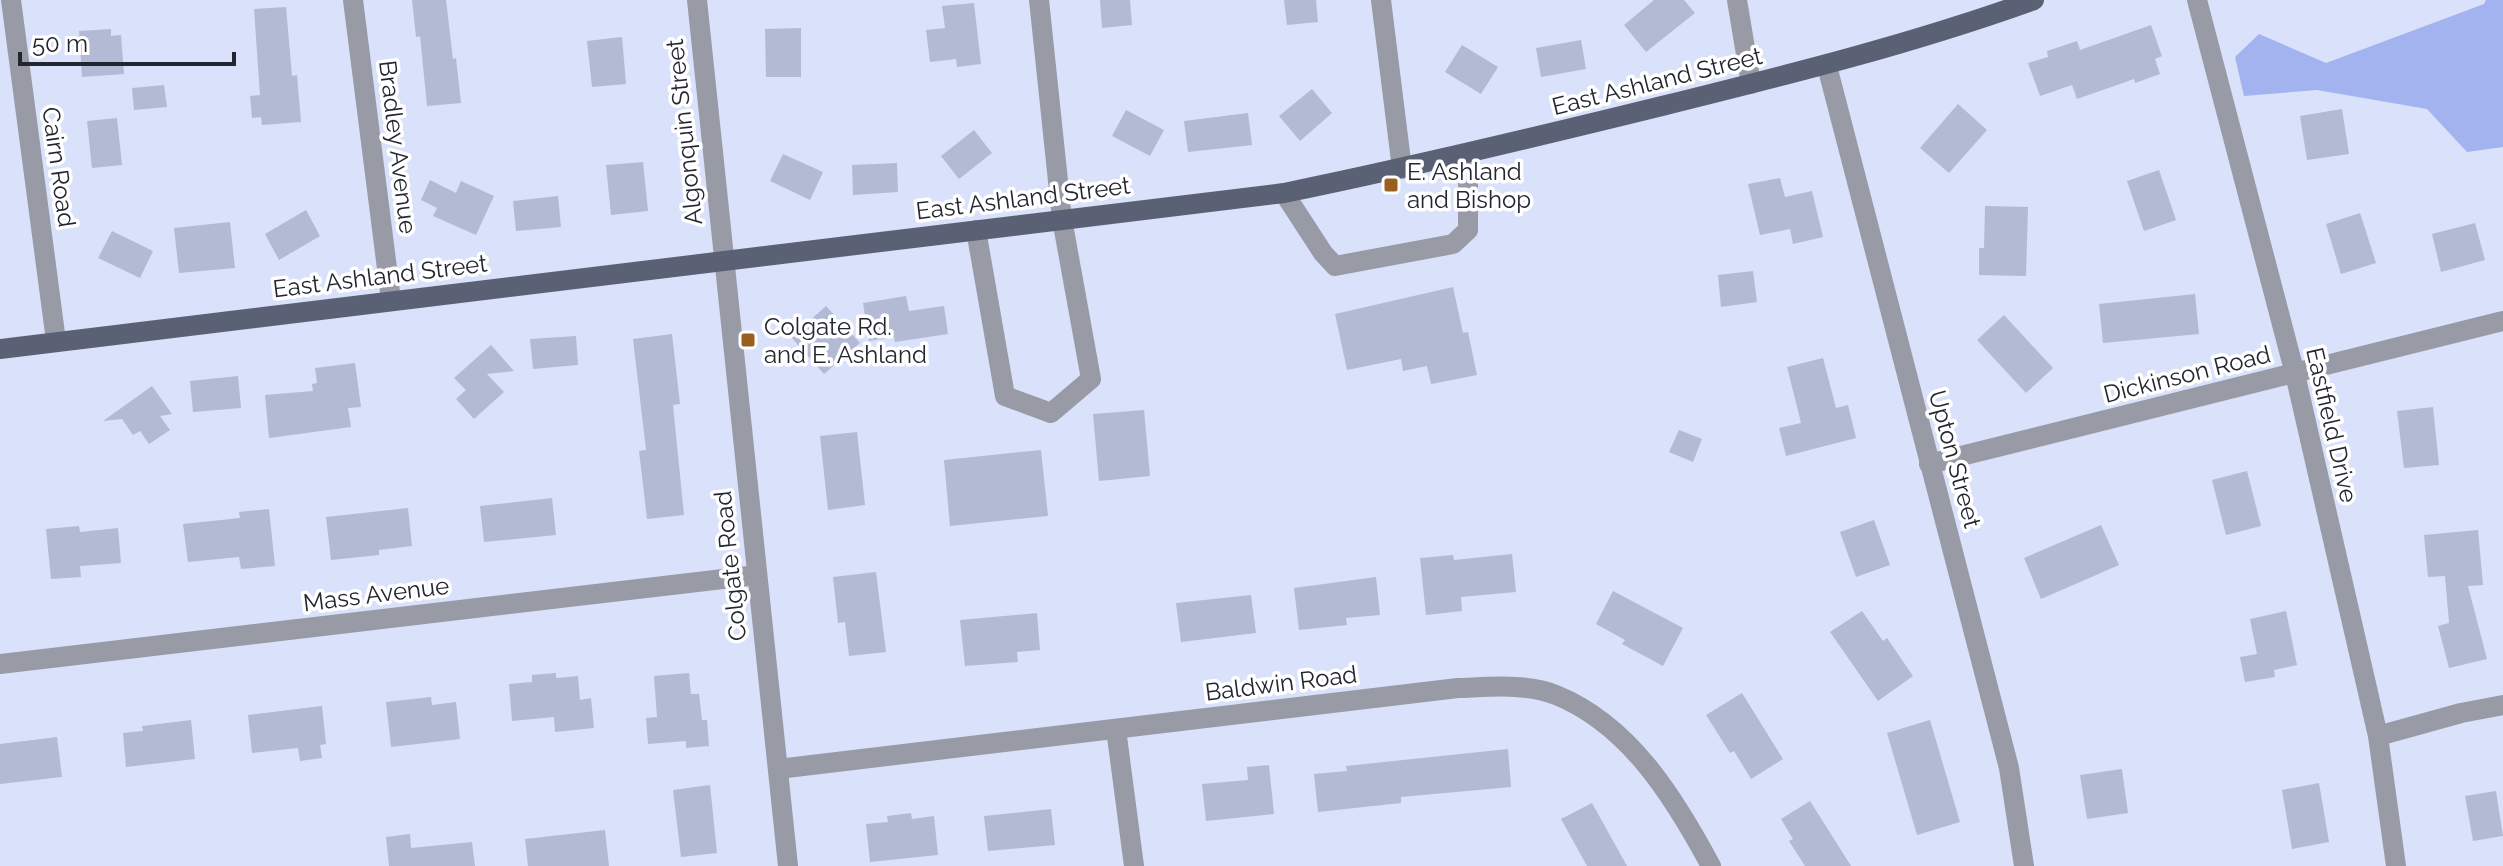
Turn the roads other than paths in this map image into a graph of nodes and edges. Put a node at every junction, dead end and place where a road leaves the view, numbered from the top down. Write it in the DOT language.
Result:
graph roads {
  1 [pos="11,0"];
  2 [pos="353,0"];
  3 [pos="697,0"];
  4 [pos="1039,0"];
  5 [pos="1381,0"];
  6 [pos="1737,0"];
  7 [pos="2034,0"];
  8 [pos="2197,0"];
  9 [pos="1827,66"];
  10 [pos="1751,84"];
  11 [pos="1468,153"];
  12 [pos="1402,169"];
  13 [pos="1284,193"];
  14 [pos="1062,219"];
  15 [pos="976,230"];
  16 [pos="723,260"];
  17 [pos="391,300"];
  18 [pos="2503,321"];
  19 [pos="56,341"];
  20 [pos="0,349"];
  21 [pos="2295,374"];
  22 [pos="1929,464"];
  23 [pos="757,575"];
  24 [pos="0,664"];
  25 [pos="2503,705"];
  26 [pos="1116,729"];
  27 [pos="2378,736"];
  28 [pos="778,769"];
  29 [pos="788,866"];
  30 [pos="1134,866"];
  31 [pos="1711,866"];
  32 [pos="2024,866"];
  33 [pos="2396,866"];
  1 -- 19 [label="street, Cairn Road"];
  2 -- 17 [label="street, Bradley Avenue"];
  3 -- 16 [label="street, Algonquin Street"];
  4 -- 14 [label="street"];
  5 -- 12 [label="street"];
  6 -- 10 [label="street"];
  7 -- 9 [label="main road, East Ashland Street"];
  8 -- 21 [label="street, Eastfield Drive"];
  9 -- 10 [label="main road, East Ashland Street"];
  9 -- 22 [label="street, Upton Street"];
  10 -- 11 [label="main road, East Ashland Street"];
  11 -- 12 [label="main road, East Ashland Street"];
  11 -- 13 [label="street"];
  12 -- 13 [label="main road, East Ashland Street"];
  13 -- 14 [label="main road, East Ashland Street"];
  14 -- 15 [label="main road, East Ashland Street"];
  14 -- 15 [label="street"];
  15 -- 16 [label="main road, East Ashland Street"];
  16 -- 17 [label="main road, East Ashland Street"];
  16 -- 23 [label="street, Colgate Road"];
  17 -- 19 [label="main road, East Ashland Street"];
  18 -- 21 [label="street, Dickinson Road"];
  19 -- 20 [label="main road, East Ashland Street"];
  21 -- 22 [label="street, Dickinson Road"];
  21 -- 27 [label="street, Eastfield Drive"];
  22 -- 32 [label="street, Upton Street"];
  23 -- 24 [label="street, Mass Avenue"];
  23 -- 28 [label="street, Colgate Road"];
  25 -- 27 [label="street"];
  26 -- 28 [label="street, Baldwin Road"];
  26 -- 30 [label="street"];
  26 -- 31 [label="street, Baldwin Road"];
  27 -- 33 [label="street, Eastfield Drive"];
  28 -- 29 [label="street, Colgate Road"];
}
